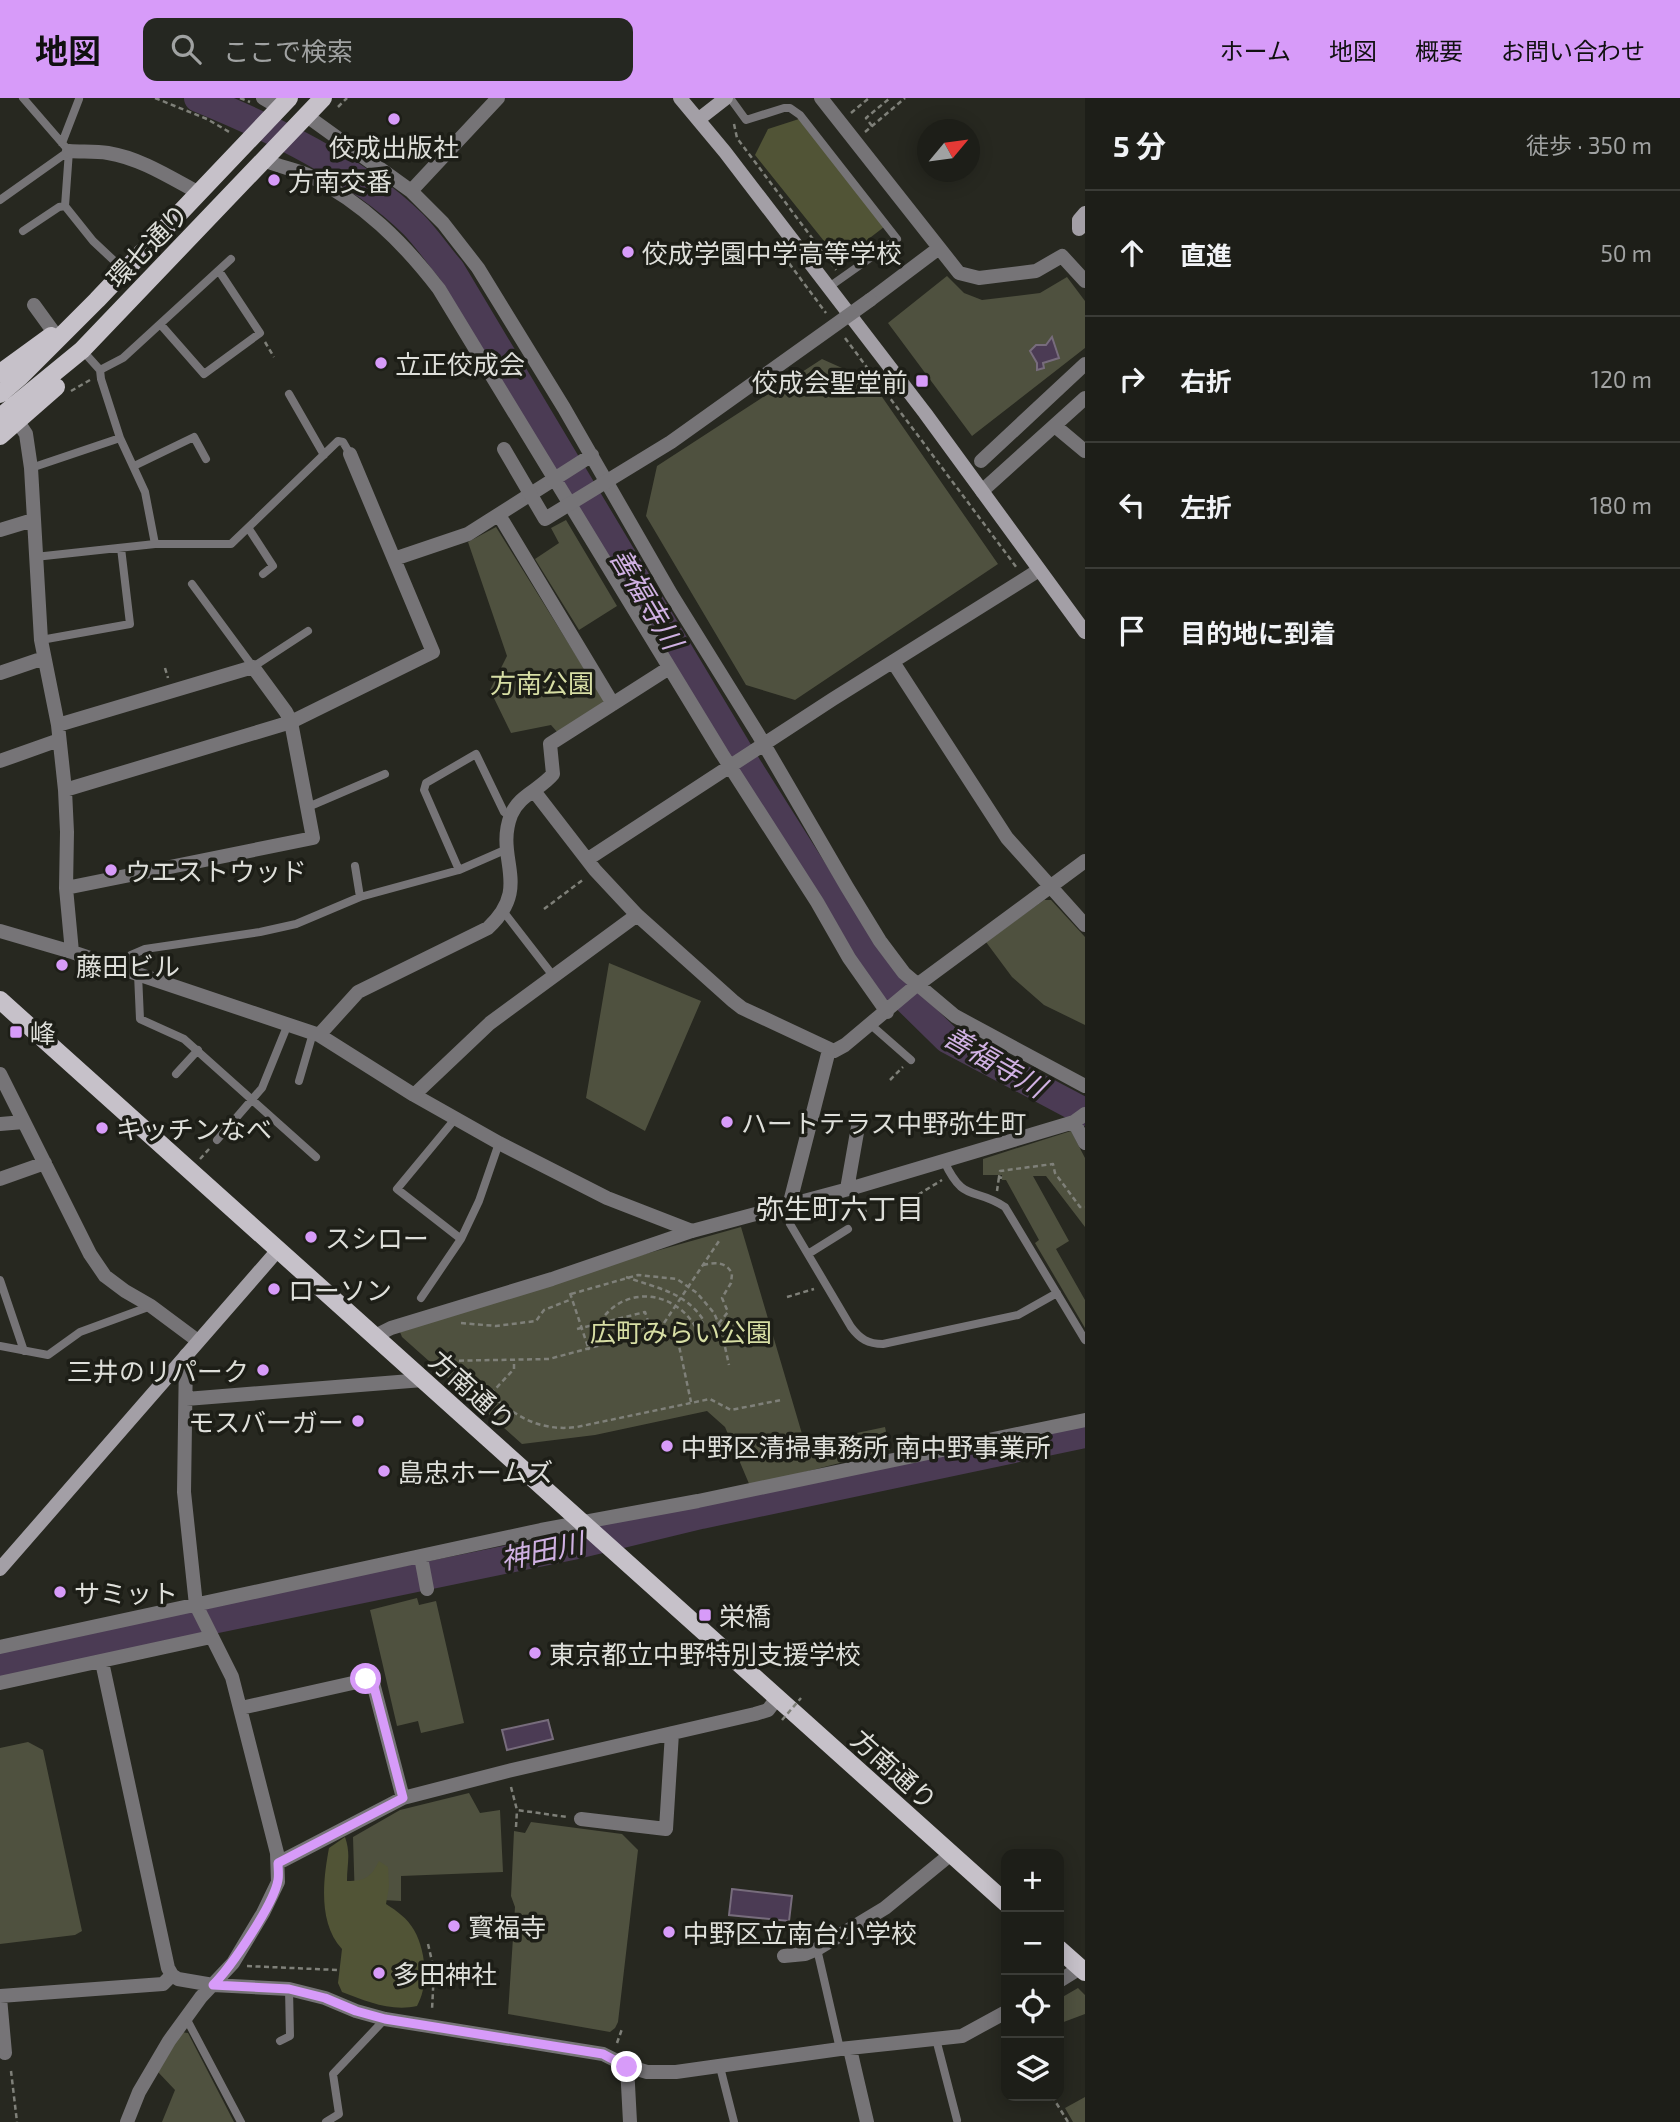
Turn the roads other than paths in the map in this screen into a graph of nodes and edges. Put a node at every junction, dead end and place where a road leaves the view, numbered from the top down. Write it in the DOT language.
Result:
graph roads {
  1 [pos="23,98"];
  2 [pos="263,98"];
  3 [pos="323,98"];
  4 [pos="498,98"];
  5 [pos="680,98"];
  6 [pos="728,98"];
  7 [pos="821,98"];
  8 [pos="79,99"];
  9 [pos="281,106"];
  10 [pos="699,119"];
  11 [pos="301,121"];
  12 [pos="66,147"];
  13 [pos="269,155"];
  14 [pos="411,191"];
  15 [pos="199,193"];
  16 [pos="0,200"];
  17 [pos="65,206"];
  18 [pos="1085,213"];
  19 [pos="23,231"];
  20 [pos="1082,232"];
  21 [pos="939,248"];
  22 [pos="231,259"];
  23 [pos="125,271"];
  24 [pos="219,271"];
  25 [pos="1085,281"];
  26 [pos="829,287"];
  27 [pos="34,305"];
  28 [pos="75,322"];
  29 [pos="161,325"];
  30 [pos="55,334"];
  31 [pos="82,350"];
  32 [pos="1085,364"];
  33 [pos="100,370"];
  34 [pos="0,373"];
  35 [pos="0,394"];
  36 [pos="289,394"];
  37 [pos="1085,398"];
  38 [pos="9,420"];
  39 [pos="1055,426"];
  40 [pos="0,436"];
  41 [pos="120,439"];
  42 [pos="504,449"];
  43 [pos="1085,451"];
  44 [pos="350,454"];
  45 [pos="324,455"];
  46 [pos="589,457"];
  47 [pos="206,459"];
  48 [pos="981,461"];
  49 [pos="134,466"];
  50 [pos="31,468"];
  51 [pos="558,476"];
  52 [pos="982,492"];
  53 [pos="499,514"];
  54 [pos="33,520"];
  55 [pos="249,529"];
  56 [pos="0,530"];
  57 [pos="155,544"];
  58 [pos="121,548"];
  59 [pos="35,557"];
  60 [pos="394,559"];
  61 [pos="1039,570"];
  62 [pos="263,574"];
  63 [pos="192,584"];
  64 [pos="308,631"];
  65 [pos="1085,632"];
  66 [pos="41,640"];
  67 [pos="44,658"];
  68 [pos="893,662"];
  69 [pos="253,667"];
  70 [pos="669,668"];
  71 [pos="0,673"];
  72 [pos="613,704"];
  73 [pos="291,722"];
  74 [pos="58,725"];
  75 [pos="59,740"];
  76 [pos="761,746"];
  77 [pos="0,761"];
  78 [pos="733,763"];
  79 [pos="385,774"];
  80 [pos="65,790"];
  81 [pos="534,791"];
  82 [pos="308,807"];
  83 [pos="510,817"];
  84 [pos="507,849"];
  85 [pos="1085,861"];
  86 [pos="592,865"];
  87 [pos="355,866"];
  88 [pos="460,870"];
  89 [pos="66,888"];
  90 [pos="1049,888"];
  91 [pos="360,897"];
  92 [pos="503,911"];
  93 [pos="637,915"];
  94 [pos="1085,925"];
  95 [pos="0,931"];
  96 [pos="72,952"];
  97 [pos="122,968"];
  98 [pos="138,974"];
  99 [pos="554,977"];
  100 [pos="915,987"];
  101 [pos="0,1000"];
  102 [pos="891,1008"];
  103 [pos="288,1024"];
  104 [pos="871,1025"];
  105 [pos="316,1034"];
  106 [pos="198,1050"];
  107 [pos="829,1050"];
  108 [pos="911,1060"];
  109 [pos="0,1074"];
  110 [pos="176,1074"];
  111 [pos="299,1081"];
  112 [pos="1085,1086"];
  113 [pos="414,1095"];
  114 [pos="253,1101"];
  115 [pos="1079,1118"];
  116 [pos="455,1119"];
  117 [pos="859,1121"];
  118 [pos="24,1122"];
  119 [pos="0,1124"];
  120 [pos="217,1140"];
  121 [pos="499,1143"];
  122 [pos="1085,1143"];
  123 [pos="316,1157"];
  124 [pos="944,1161"];
  125 [pos="45,1163"];
  126 [pos="0,1179"];
  127 [pos="847,1189"];
  128 [pos="789,1206"];
  129 [pos="790,1224"];
  130 [pos="848,1229"];
  131 [pos="692,1231"];
  132 [pos="461,1239"];
  133 [pos="278,1250"];
  134 [pos="808,1254"];
  135 [pos="0,1280"];
  136 [pos="1058,1293"];
  137 [pos="421,1298"];
  138 [pos="151,1306"];
  139 [pos="375,1336"];
  140 [pos="1085,1340"];
  141 [pos="198,1341"];
  142 [pos="0,1346"];
  143 [pos="24,1350"];
  144 [pos="186,1355"];
  145 [pos="423,1380"];
  146 [pos="186,1399"];
  147 [pos="1085,1420"];
  148 [pos="587,1526"];
  149 [pos="422,1561"];
  150 [pos="0,1569"];
  151 [pos="427,1588"];
  152 [pos="197,1607"];
  153 [pos="210,1635"];
  154 [pos="0,1647"];
  155 [pos="102,1662"];
  156 [pos="0,1683"];
  157 [pos="777,1698"];
  158 [pos="241,1708"];
  159 [pos="672,1733"];
  160 [pos="403,1798"];
  161 [pos="580,1819"];
  162 [pos="950,1853"];
  163 [pos="278,1863"];
  164 [pos="1001,1899"];
  165 [pos="817,1949"];
  166 [pos="1064,1953"];
  167 [pos="784,1956"];
  168 [pos="1083,1968"];
  169 [pos="172,1975"];
  170 [pos="1064,1978"];
  171 [pos="213,1985"];
  172 [pos="289,1989"];
  173 [pos="0,1997"];
  174 [pos="1001,2015"];
  175 [pos="186,2016"];
  176 [pos="385,2019"];
  177 [pos="936,2039"];
  178 [pos="280,2041"];
  179 [pos="845,2049"];
  180 [pos="5,2053"];
  181 [pos="627,2067"];
  182 [pos="720,2067"];
  183 [pos="337,2119"];
  184 [pos="957,2120"];
  185 [pos="127,2122"];
  186 [pos="241,2122"];
  187 [pos="326,2122"];
  188 [pos="630,2122"];
  189 [pos="734,2122"];
  190 [pos="867,2122"];
  1 -- 12 [label="lane"];
  2 -- 9 [label="street"];
  3 -- 11 [label="main road, 環七通り"];
  4 -- 14 [label="street"];
  5 -- 10 [label="street"];
  6 -- 10 [label="street"];
  6 -- 26 [label="lane"];
  7 -- 21 [label="street"];
  8 -- 12 [label="lane"];
  9 -- 15 [label="main road, 環七通り"];
  10 -- 26 [label="street"];
  11 -- 13 [label="main road, 環七通り"];
  11 -- 14 [label="street"];
  12 -- 15 [label="street"];
  12 -- 16 [label="lane"];
  12 -- 17 [label="lane"];
  13 -- 31 [label="main road, 環七通り"];
  13 -- 51 [label="street"];
  14 -- 46 [label="street"];
  15 -- 23 [label="main road, 環七通り"];
  17 -- 19 [label="lane"];
  17 -- 23 [label="lane"];
  18 -- 20 [label="street"];
  21 -- 25 [label="street"];
  21 -- 42 [label="street, bridge"];
  22 -- 24 [label="lane"];
  23 -- 28 [label="main road, 環七通り"];
  24 -- 29 [label="lane"];
  24 -- 29 [label="lane"];
  26 -- 52 [label="street"];
  27 -- 30 [label="street"];
  28 -- 30 [label="main road"];
  28 -- 35 [label="main road, 環七通り"];
  29 -- 33 [label="lane"];
  30 -- 34 [label="main road"];
  31 -- 33 [label="lane"];
  31 -- 38 [label="main road, 環七通り"];
  32 -- 48 [label="street"];
  33 -- 41 [label="lane"];
  36 -- 45 [label="lane"];
  37 -- 39 [label="street"];
  38 -- 40 [label="main road, 環七通り"];
  38 -- 50 [label="street"];
  39 -- 43 [label="street"];
  39 -- 52 [label="street"];
  41 -- 49 [label="lane"];
  41 -- 50 [label="lane"];
  44 -- 45 [label="lane"];
  44 -- 60 [label="street"];
  45 -- 55 [label="lane"];
  46 -- 51 [label="street"];
  46 -- 76 [label="street"];
  47 -- 49 [label="lane"];
  49 -- 57 [label="lane"];
  50 -- 54 [label="street"];
  51 -- 53 [label="street"];
  51 -- 70 [label="street"];
  52 -- 61 [label="street"];
  53 -- 60 [label="street"];
  53 -- 72 [label="street"];
  54 -- 56 [label="street"];
  54 -- 59 [label="street"];
  55 -- 57 [label="lane"];
  55 -- 62 [label="lane"];
  57 -- 58 [label="lane"];
  58 -- 59 [label="lane"];
  58 -- 66 [label="lane"];
  59 -- 66 [label="street"];
  60 -- 73 [label="street"];
  61 -- 65 [label="street"];
  61 -- 68 [label="street"];
  63 -- 69 [label="lane"];
  64 -- 69 [label="lane"];
  66 -- 67 [label="street"];
  67 -- 71 [label="street"];
  67 -- 74 [label="street"];
  68 -- 76 [label="street"];
  68 -- 90 [label="street"];
  69 -- 73 [label="street"];
  69 -- 74 [label="street"];
  70 -- 72 [label="street"];
  70 -- 78 [label="street"];
  72 -- 81 [label="street"];
  73 -- 80 [label="street"];
  73 -- 82 [label="street"];
  74 -- 75 [label="street"];
  75 -- 77 [label="street"];
  75 -- 80 [label="street"];
  76 -- 78 [label="street"];
  76 -- 100 [label="street"];
  78 -- 86 [label="street"];
  78 -- 102 [label="street"];
  79 -- 82 [label="lane"];
  80 -- 89 [label="street"];
  81 -- 83 [label="street"];
  81 -- 86 [label="street"];
  82 -- 89 [label="street"];
  83 -- 84 [label="street"];
  83 -- 88 [label="lane"];
  84 -- 88 [label="lane"];
  84 -- 92 [label="street"];
  85 -- 90 [label="street"];
  86 -- 93 [label="street"];
  87 -- 91 [label="lane"];
  88 -- 91 [label="lane"];
  89 -- 96 [label="street"];
  90 -- 94 [label="street"];
  90 -- 100 [label="street"];
  91 -- 97 [label="lane"];
  92 -- 99 [label="lane"];
  92 -- 105 [label="street"];
  93 -- 99 [label="street"];
  93 -- 107 [label="street"];
  95 -- 96 [label="street"];
  96 -- 97 [label="street"];
  97 -- 98 [label="street"];
  98 -- 103 [label="street"];
  98 -- 106 [label="lane"];
  99 -- 113 [label="street"];
  100 -- 102 [label="street"];
  100 -- 112 [label="street"];
  101 -- 133 [label="main road, 方南通り"];
  102 -- 104 [label="street"];
  103 -- 105 [label="street"];
  103 -- 114 [label="lane"];
  104 -- 107 [label="street"];
  104 -- 108 [label="lane"];
  105 -- 111 [label="lane"];
  105 -- 113 [label="street"];
  106 -- 110 [label="lane"];
  106 -- 114 [label="lane"];
  107 -- 128 [label="street"];
  109 -- 118 [label="street"];
  113 -- 116 [label="street"];
  114 -- 120 [label="lane"];
  114 -- 123 [label="lane"];
  115 -- 122 [label="street"];
  115 -- 124 [label="street"];
  116 -- 121 [label="street"];
  116 -- 132 [label="lane"];
  117 -- 127 [label="street"];
  118 -- 119 [label="street"];
  118 -- 125 [label="street"];
  121 -- 131 [label="street"];
  121 -- 132 [label="lane"];
  124 -- 127 [label="street"];
  124 -- 136 [label="lane"];
  125 -- 126 [label="street"];
  125 -- 138 [label="street"];
  127 -- 128 [label="street"];
  128 -- 131 [label="street"];
  129 -- 134 [label="lane"];
  130 -- 134 [label="lane"];
  131 -- 139 [label="street"];
  132 -- 137 [label="lane"];
  133 -- 139 [label="main road, 方南通り"];
  133 -- 141 [label="street"];
  134 -- 136 [label="lane"];
  135 -- 143 [label="lane"];
  136 -- 140 [label="lane"];
  138 -- 141 [label="street"];
  138 -- 143 [label="lane"];
  139 -- 145 [label="main road, 方南通り"];
  141 -- 144 [label="street"];
  142 -- 143 [label="lane"];
  144 -- 146 [label="street"];
  144 -- 150 [label="street"];
  145 -- 146 [label="street"];
  145 -- 148 [label="main road, 方南通り"];
  146 -- 152 [label="street"];
  147 -- 148 [label="street"];
  148 -- 149 [label="street"];
  148 -- 157 [label="main road, 方南通り"];
  149 -- 151 [label="street"];
  149 -- 152 [label="street"];
  152 -- 153 [label="street"];
  152 -- 154 [label="street"];
  153 -- 155 [label="street"];
  153 -- 158 [label="street"];
  155 -- 156 [label="street"];
  155 -- 169 [label="street"];
  157 -- 159 [label="street"];
  157 -- 162 [label="main road, 方南通り"];
  158 -- 160 [label="street"];
  158 -- 163 [label="street"];
  159 -- 160 [label="street"];
  159 -- 161 [label="street"];
  160 -- 163 [label="street"];
  162 -- 164 [label="main road, 方南通り"];
  162 -- 165 [label="street"];
  163 -- 171 [label="street"];
  165 -- 167 [label="street"];
  165 -- 179 [label="lane"];
  166 -- 168 [label="main road"];
  168 -- 170 [label="street"];
  169 -- 171 [label="street"];
  169 -- 173 [label="street"];
  171 -- 172 [label="street"];
  171 -- 175 [label="street"];
  172 -- 176 [label="street"];
  172 -- 178 [label="lane"];
  173 -- 180 [label="street"];
  174 -- 177 [label="street"];
  175 -- 185 [label="street"];
  175 -- 186 [label="lane"];
  176 -- 181 [label="street"];
  176 -- 183 [label="lane"];
  177 -- 179 [label="street"];
  177 -- 184 [label="lane"];
  179 -- 182 [label="street"];
  179 -- 190 [label="street"];
  181 -- 182 [label="street"];
  181 -- 188 [label="street"];
  182 -- 189 [label="lane"];
  183 -- 187 [label="lane"];
}
